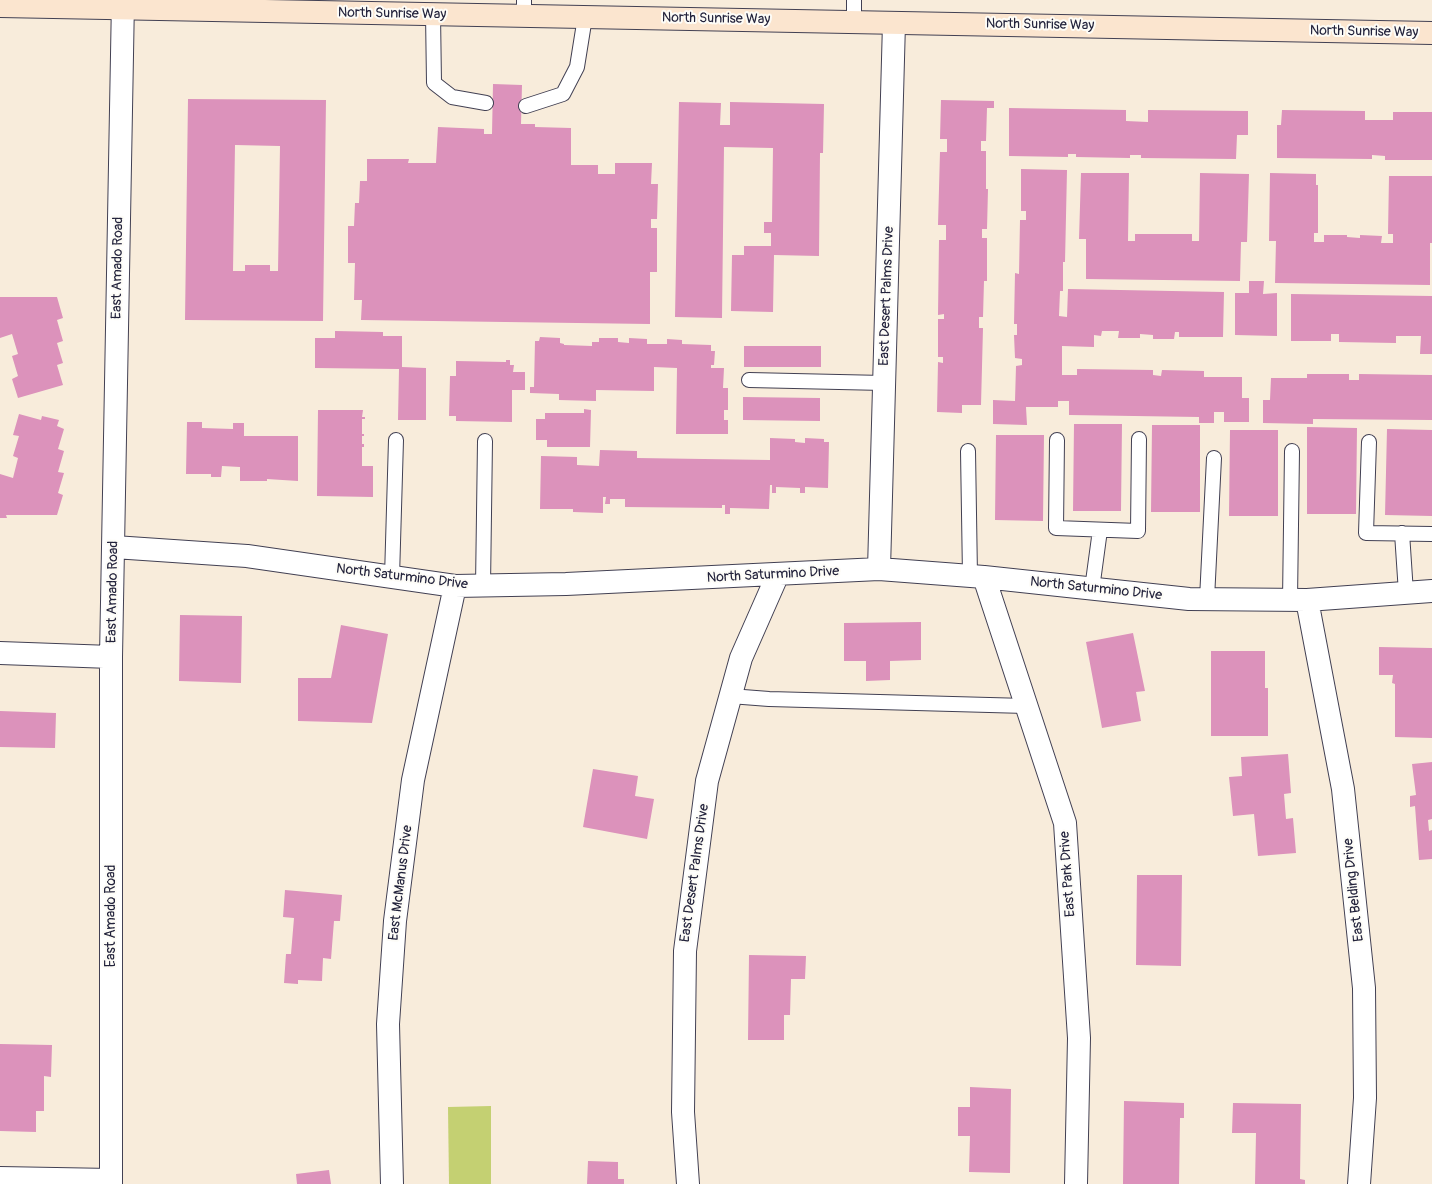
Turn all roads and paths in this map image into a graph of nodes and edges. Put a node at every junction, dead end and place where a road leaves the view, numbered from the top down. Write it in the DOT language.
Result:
graph roads {
  1 [pos="854,0"];
  2 [pos="123,4"];
  3 [pos="0,6"];
  4 [pos="524,8"];
  5 [pos="433,14"];
  6 [pos="586,17"];
  7 [pos="854,22"];
  8 [pos="894,23"];
  9 [pos="1432,33"];
  10 [pos="486,103"];
  11 [pos="526,106"];
  12 [pos="749,380"];
  13 [pos="884,383"];
  14 [pos="1139,439"];
  15 [pos="396,440"];
  16 [pos="1057,440"];
  17 [pos="485,441"];
  18 [pos="1369,442"];
  19 [pos="968,451"];
  20 [pos="1292,452"];
  21 [pos="1214,458"];
  22 [pos="1100,530"];
  23 [pos="1402,534"];
  24 [pos="1432,534"];
  25 [pos="114,547"];
  26 [pos="879,569"];
  27 [pos="778,574"];
  28 [pos="392,577"];
  29 [pos="977,577"];
  30 [pos="455,586"];
  31 [pos="483,586"];
  32 [pos="1092,589"];
  33 [pos="1432,591"];
  34 [pos="1406,593"];
  35 [pos="1207,600"];
  36 [pos="1298,600"];
  37 [pos="0,654"];
  38 [pos="111,657"];
  39 [pos="730,696"];
  40 [pos="1026,706"];
  41 [pos="0,1178"];
  42 [pos="111,1182"];
  43 [pos="392,1184"];
  44 [pos="688,1184"];
  45 [pos="1076,1184"];
  46 [pos="1359,1184"];
  1 -- 7 [label="lane"];
  2 -- 3 [label="main road, North Sunrise Way"];
  2 -- 5 [label="main road, North Sunrise Way"];
  2 -- 25 [label="street, East Amado Road"];
  4 -- 5 [label="main road, North Sunrise Way"];
  4 -- 6 [label="main road, North Sunrise Way"];
  5 -- 10 [label="lane"];
  6 -- 7 [label="main road, North Sunrise Way"];
  6 -- 11 [label="lane"];
  7 -- 8 [label="main road, North Sunrise Way"];
  8 -- 9 [label="main road, North Sunrise Way"];
  8 -- 13 [label="street, East Desert Palms Drive"];
  12 -- 13 [label="lane"];
  13 -- 26 [label="street, East Desert Palms Drive"];
  14 -- 22 [label="lane"];
  15 -- 28 [label="lane"];
  16 -- 22 [label="lane"];
  17 -- 31 [label="lane"];
  18 -- 23 [label="lane"];
  19 -- 29 [label="lane"];
  20 -- 36 [label="lane"];
  21 -- 35 [label="lane"];
  22 -- 32 [label="lane"];
  23 -- 24 [label="lane"];
  23 -- 34 [label="lane"];
  25 -- 28 [label="street, North Saturmino Drive"];
  25 -- 38 [label="street, East Amado Road"];
  26 -- 27 [label="street, North Saturmino Drive"];
  26 -- 29 [label="street, North Saturmino Drive"];
  27 -- 31 [label="street, North Saturmino Drive"];
  27 -- 39 [label="street, East Desert Palms Drive"];
  28 -- 30 [label="street, North Saturmino Drive"];
  29 -- 32 [label="street, North Saturmino Drive"];
  29 -- 40 [label="street, East Park Drive"];
  30 -- 31 [label="street, North Saturmino Drive"];
  30 -- 43 [label="street, East McManus Drive"];
  32 -- 35 [label="street, North Saturmino Drive"];
  33 -- 34 [label="street, North Saturmino Drive"];
  34 -- 36 [label="street, North Saturmino Drive"];
  35 -- 36 [label="street, North Saturmino Drive"];
  36 -- 46 [label="street, East Belding Drive"];
  37 -- 38 [label="street"];
  38 -- 42 [label="street, East Amado Road"];
  39 -- 40 [label="lane"];
  39 -- 44 [label="street, East Desert Palms Drive"];
  40 -- 45 [label="street, East Park Drive"];
  41 -- 42 [label="street"];
}
